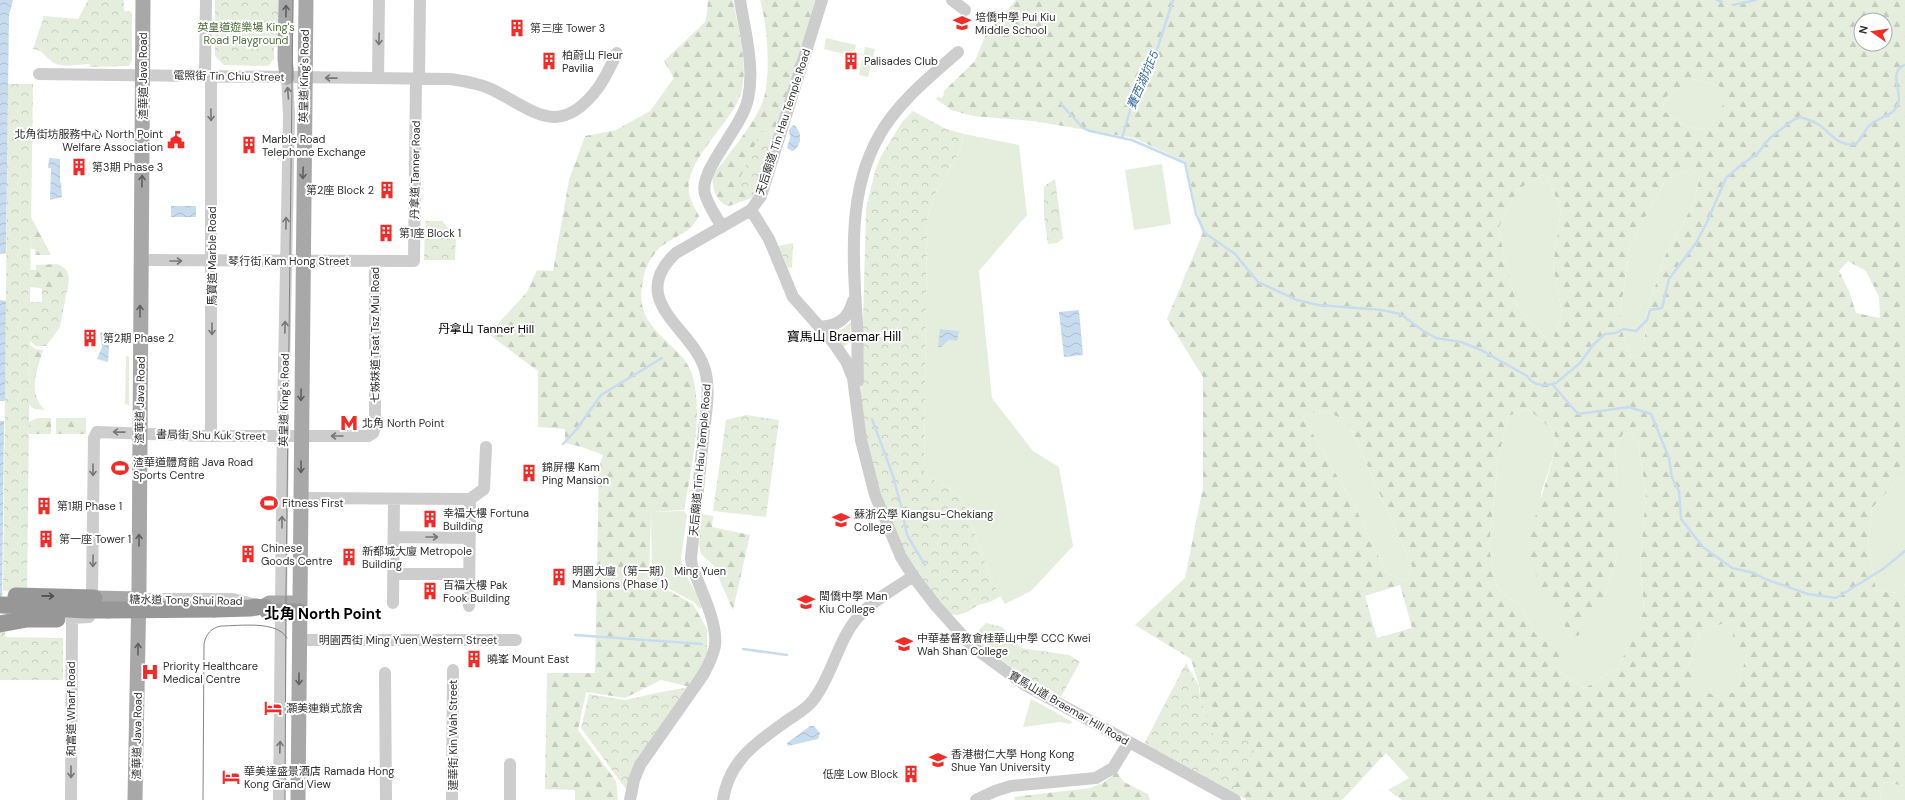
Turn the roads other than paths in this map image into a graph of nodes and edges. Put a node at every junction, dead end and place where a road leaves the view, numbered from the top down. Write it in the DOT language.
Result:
graph roads {
  1 [pos="143,0"];
  2 [pos="206,0"];
  3 [pos="286,0"];
  4 [pos="306,0"];
  5 [pos="379,0"];
  6 [pos="420,0"];
  7 [pos="428,0"];
  8 [pos="740,0"];
  9 [pos="822,0"];
  10 [pos="952,0"];
  11 [pos="964,10"];
  12 [pos="958,52"];
  13 [pos="617,53"];
  14 [pos="39,74"];
  15 [pos="144,75"];
  16 [pos="208,76"];
  17 [pos="287,77"];
  18 [pos="304,78"];
  19 [pos="378,78"];
  20 [pos="421,79"];
  21 [pos="751,210"];
  22 [pos="722,226"];
  23 [pos="140,260"];
  24 [pos="212,261"];
  25 [pos="375,261"];
  26 [pos="414,261"];
  27 [pos="286,262"];
  28 [pos="302,262"];
  29 [pos="854,298"];
  30 [pos="819,327"];
  31 [pos="857,341"];
  32 [pos="842,354"];
  33 [pos="858,412"];
  34 [pos="373,433"];
  35 [pos="140,434"];
  36 [pos="301,435"];
  37 [pos="211,436"];
  38 [pos="283,436"];
  39 [pos="486,447"];
  40 [pos="300,498"];
  41 [pos="394,499"];
  42 [pos="470,499"];
  43 [pos="394,537"];
  44 [pos="470,538"];
  45 [pos="394,574"];
  46 [pos="469,574"];
  47 [pos="913,576"];
  48 [pos="8,596"];
  49 [pos="94,598"];
  50 [pos="139,599"];
  51 [pos="393,603"];
  52 [pos="0,605"];
  53 [pos="469,606"];
  54 [pos="260,607"];
  55 [pos="282,608"];
  56 [pos="300,608"];
  57 [pos="41,614"];
  58 [pos="0,616"];
  59 [pos="72,618"];
  60 [pos="0,624"];
  61 [pos="139,624"];
  62 [pos="300,640"];
  63 [pos="516,640"];
  64 [pos="453,670"];
  65 [pos="385,673"];
  66 [pos="1129,742"];
  67 [pos="70,800"];
  68 [pos="135,800"];
  69 [pos="279,800"];
  70 [pos="298,800"];
  71 [pos="386,800"];
  72 [pos="452,800"];
  73 [pos="507,800"];
  74 [pos="510,800"];
  75 [pos="630,800"];
  76 [pos="723,800"];
  77 [pos="976,800"];
  78 [pos="1235,800"];
  1 -- 15 [label="main road, 渣華道 Java Road"];
  2 -- 16 [label="street, 馬寶道 Marble Road"];
  17 -- 3 [label="main road, 英皇道 King's Road, one-way"];
  4 -- 18 [label="main road, 英皇道 King's Road"];
  5 -- 19 [label="street, one-way"];
  6 -- 20 [label="street, 丹拿道 Tanner Road"];
  7 -- 20 [label="street"];
  8 -- 22 [label="street"];
  9 -- 21 [label="street, 天后廟道 Tin Hau Temple Road"];
  10 -- 11 [label="street"];
  12 -- 29 [label="street, 寶馬山道 Braemar Hill Road"];
  13 -- 20 [label="street, 電照街 Tin Chiu Street"];
  14 -- 15 [label="street, 電照街 Tin Chiu Street"];
  15 -- 16 [label="street, 電照街 Tin Chiu Street"];
  23 -- 15 [label="main road, 渣華道 Java Road, one-way"];
  16 -- 17 [label="street, 電照街 Tin Chiu Street"];
  16 -- 24 [label="street, 馬寶道 Marble Road, one-way"];
  17 -- 18 [label="street, 電照街 Tin Chiu Street"];
  27 -- 17 [label="street, 英皇道 King's Road, one-way"];
  19 -- 18 [label="street, 電照街 Tin Chiu Street, one-way"];
  18 -- 28 [label="main road, 英皇道 King's Road, one-way"];
  19 -- 20 [label="street, 電照街 Tin Chiu Street"];
  20 -- 26 [label="street, 丹拿道 Tanner Road"];
  21 -- 22 [label="street, 天后廟道 Tin Hau Temple Road"];
  21 -- 30 [label="street, 寶馬山道 Braemar Hill Road"];
  22 -- 75 [label="street, 天后廟道 Tin Hau Temple Road"];
  23 -- 24 [label="street, 琴行街 Kam Hong Street, one-way"];
  35 -- 23 [label="main road, 渣華道 Java Road, one-way"];
  24 -- 27 [label="street, 琴行街 Kam Hong Street"];
  24 -- 37 [label="street, 馬寶道 Marble Road, one-way"];
  25 -- 26 [label="street, 琴行街 Kam Hong Street"];
  25 -- 28 [label="street, 琴行街 Kam Hong Street"];
  25 -- 34 [label="street, 七姊妹道 Tsat Tsz Mui Road"];
  27 -- 28 [label="street, 琴行街 Kam Hong Street"];
  38 -- 27 [label="street, 英皇道 King's Road, one-way"];
  28 -- 36 [label="main road, 英皇道 King's Road, one-way"];
  29 -- 30 [label="street, 寶馬山道 Braemar Hill Road"];
  29 -- 31 [label="street, 寶馬山道 Braemar Hill Road"];
  30 -- 32 [label="street, 寶馬山道 Braemar Hill Road"];
  31 -- 32 [label="street"];
  31 -- 33 [label="street, 寶馬山道 Braemar Hill Road"];
  32 -- 33 [label="street, 寶馬山道 Braemar Hill Road"];
  33 -- 47 [label="street, 寶馬山道 Braemar Hill Road"];
  34 -- 36 [label="street, 書局街 Shu Kuk Street, one-way"];
  35 -- 37 [label="street, 書局街 Shu Kuk Street"];
  35 -- 49 [label="street, 書局街 Shu Kuk Street, one-way"];
  50 -- 35 [label="main road, 渣華道 Java Road, one-way"];
  36 -- 38 [label="street, 書局街 Shu Kuk Street"];
  36 -- 40 [label="main road, 英皇道 King's Road, one-way"];
  37 -- 38 [label="street, 書局街 Shu Kuk Street"];
  55 -- 38 [label="street, 英皇道 King's Road, one-way"];
  39 -- 42 [label="street"];
  40 -- 41 [label="street"];
  40 -- 56 [label="main road, 英皇道 King's Road"];
  41 -- 42 [label="street"];
  41 -- 43 [label="street"];
  42 -- 44 [label="street"];
  43 -- 44 [label="street, one-way"];
  43 -- 45 [label="street"];
  44 -- 46 [label="street"];
  45 -- 46 [label="street"];
  45 -- 51 [label="street"];
  46 -- 53 [label="street"];
  47 -- 66 [label="street, 寶馬山道 Braemar Hill Road"];
  47 -- 76 [label="street"];
  48 -- 49 [label="highway, one-way"];
  49 -- 50 [label="main road, 糖水道 Tong Shui Road"];
  50 -- 54 [label="street, 糖水道 Tong Shui Road"];
  50 -- 61 [label="main road, 渣華道 Java Road"];
  52 -- 57 [label="highway"];
  54 -- 55 [label="highway"];
  54 -- 57 [label="highway, bridge"];
  55 -- 56 [label="highway"];
  69 -- 55 [label="street, 英皇道 King's Road, one-way"];
  56 -- 62 [label="main road, 英皇道 King's Road"];
  57 -- 58 [label="highway"];
  57 -- 59 [label="highway"];
  57 -- 60 [label="highway"];
  59 -- 61 [label="street, 糖水道 Tong Shui Road"];
  59 -- 67 [label="street, 和富道 Wharf Road, one-way"];
  68 -- 61 [label="main road, 渣華道 Java Road, one-way"];
  62 -- 63 [label="street, 明園西街 Ming Yuen Western Street"];
  62 -- 70 [label="main road, 英皇道 King's Road, one-way"];
  64 -- 72 [label="street, 建華街 Kin Wah Street"];
  65 -- 71 [label="street"];
  66 -- 77 [label="street"];
  66 -- 78 [label="street, 寶馬山道 Braemar Hill Road"];
  73 -- 74 [label="street"];
}
